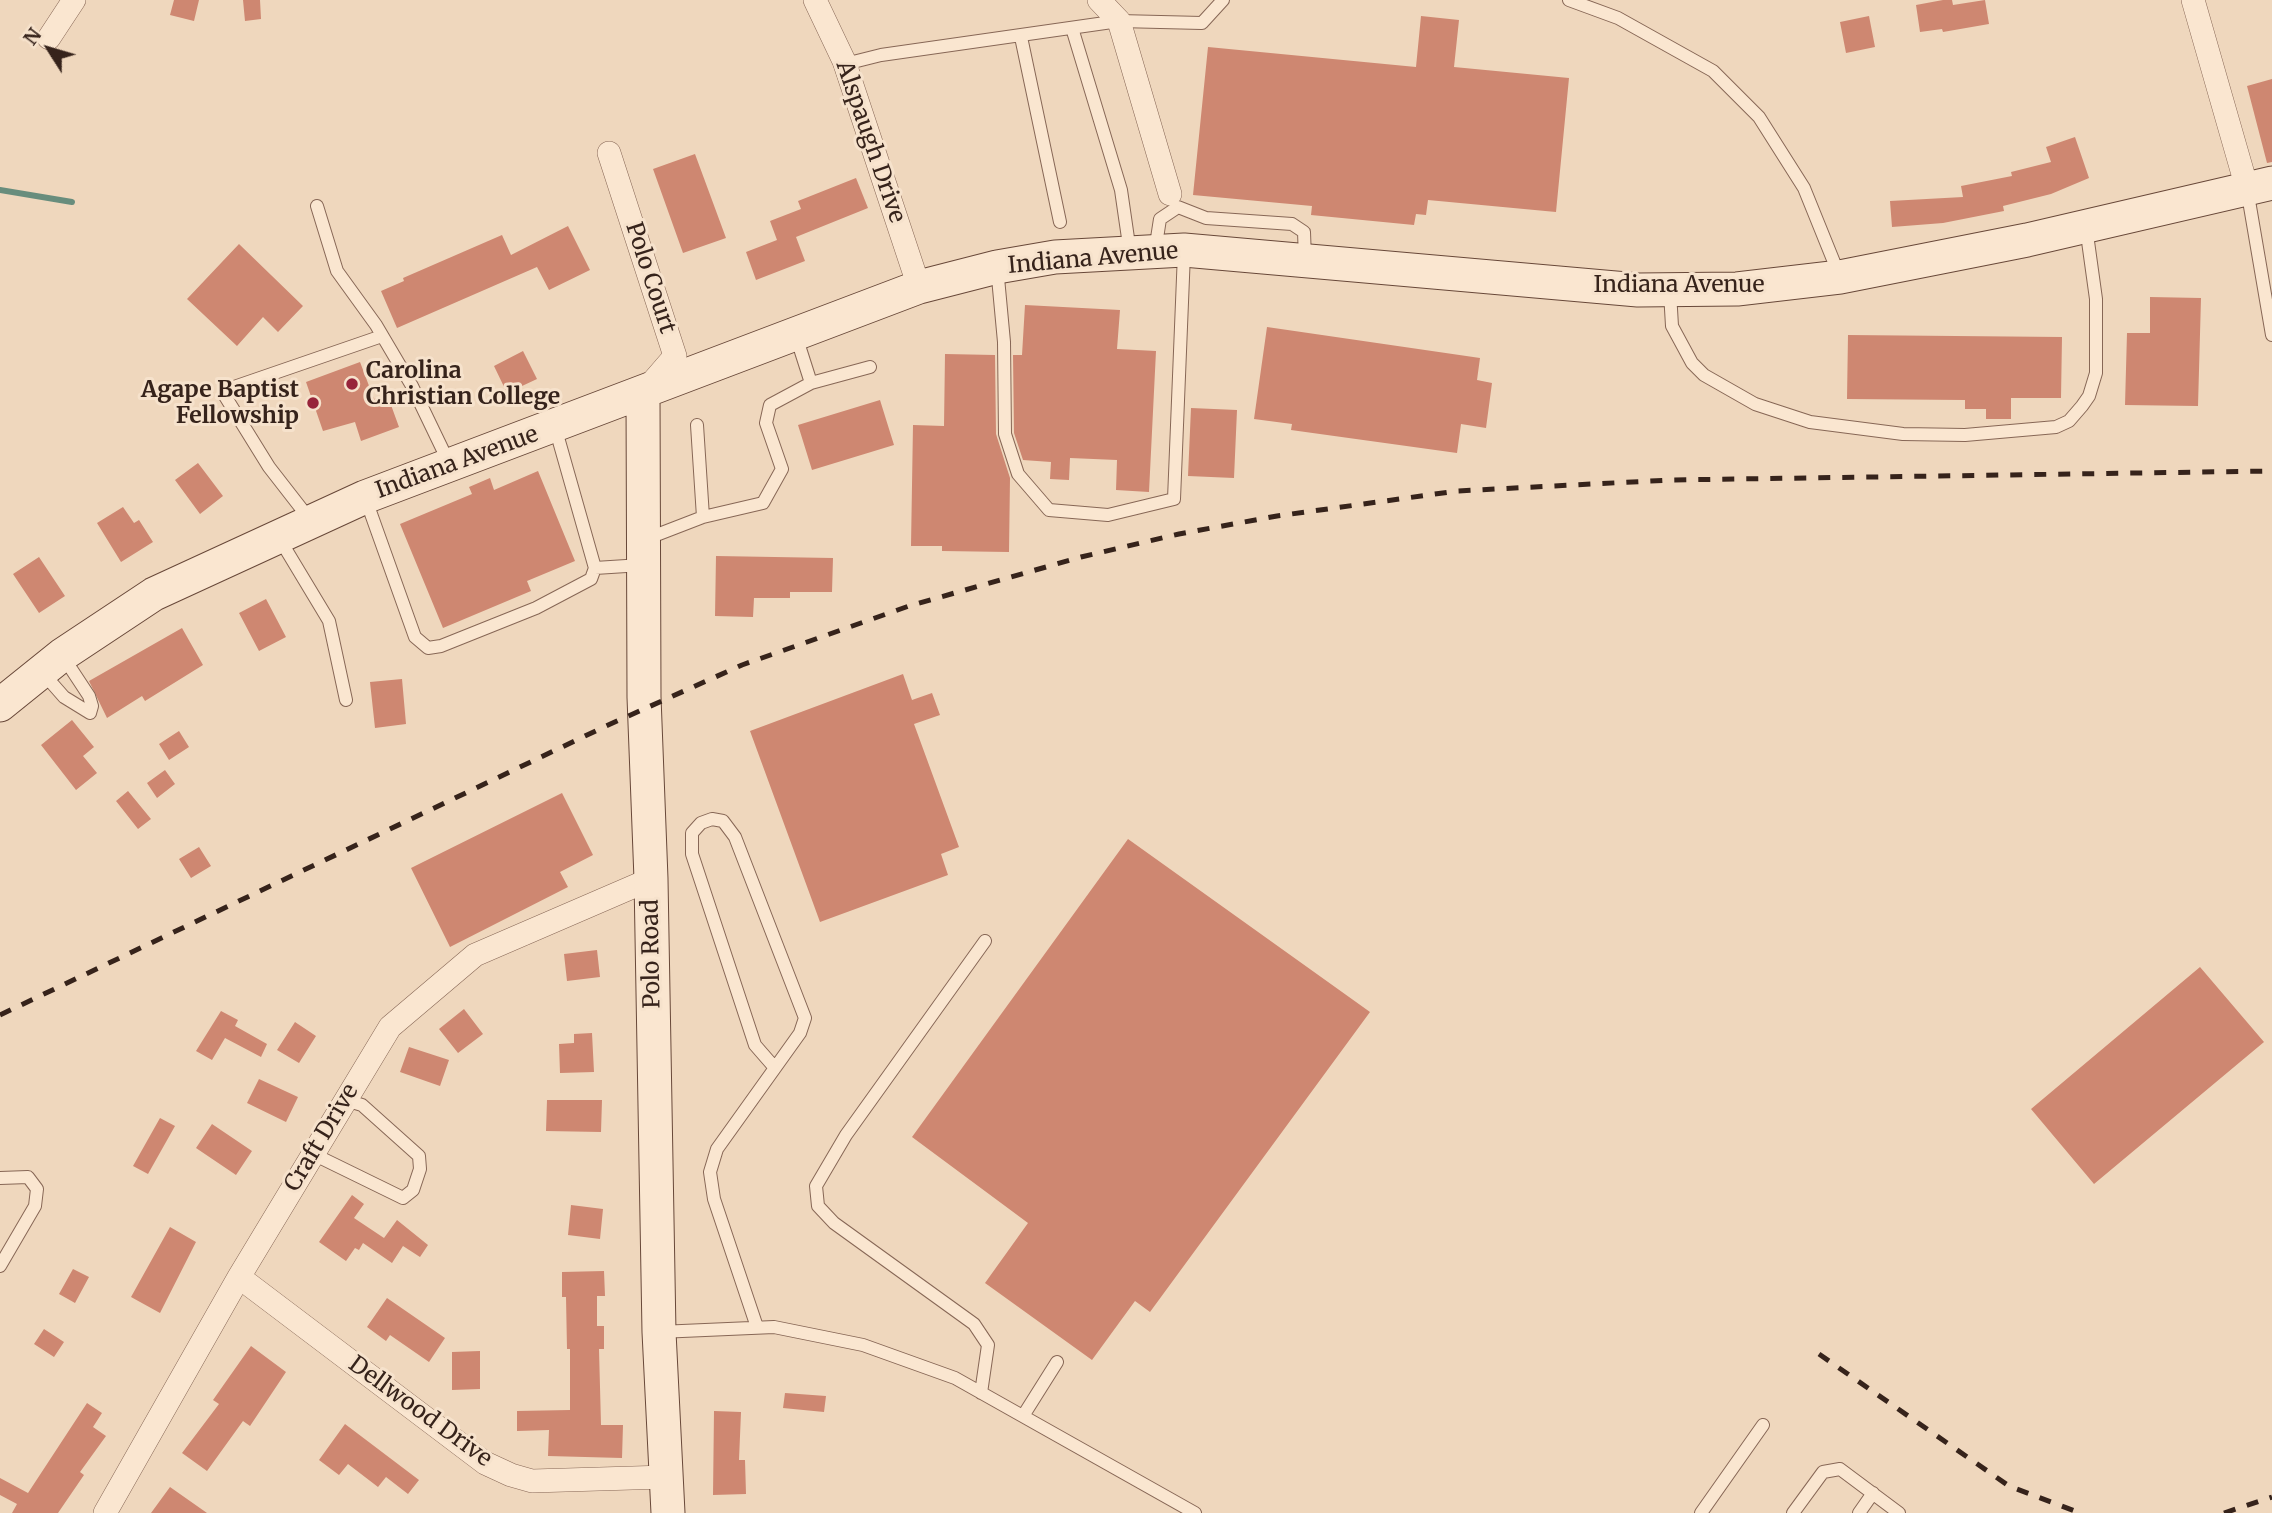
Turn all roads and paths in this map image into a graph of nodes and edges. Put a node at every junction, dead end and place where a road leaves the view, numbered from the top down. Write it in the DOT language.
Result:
graph roads {
  1 [pos="74,0"];
  2 [pos="815,0"];
  3 [pos="1099,0"];
  4 [pos="1223,0"];
  5 [pos="1569,0"];
  6 [pos="2193,0"];
  7 [pos="1119,21"];
  8 [pos="1072,28"];
  9 [pos="1021,37"];
  10 [pos="48,38"];
  11 [pos="845,64"];
  12 [pos="609,153"];
  13 [pos="2260,186"];
  14 [pos="1171,194"];
  15 [pos="317,206"];
  16 [pos="1060,222"];
  17 [pos="2086,226"];
  18 [pos="1156,251"];
  19 [pos="1304,260"];
  20 [pos="997,267"];
  21 [pos="1840,277"];
  22 [pos="919,287"];
  23 [pos="1670,290"];
  24 [pos="795,335"];
  25 [pos="2272,335"];
  26 [pos="382,336"];
  27 [pos="870,367"];
  28 [pos="811,383"];
  29 [pos="643,394"];
  30 [pos="697,425"];
  31 [pos="555,427"];
  32 [pos="450,465"];
  33 [pos="365,497"];
  34 [pos="703,517"];
  35 [pos="312,522"];
  36 [pos="278,537"];
  37 [pos="642,553"];
  38 [pos="595,568"];
  39 [pos="346,700"];
  40 [pos="0,705"];
  41 [pos="651,879"];
  42 [pos="985,941"];
  43 [pos="775,1068"];
  44 [pos="345,1100"];
  45 [pos="313,1154"];
  46 [pos="0,1178"];
  47 [pos="0,1266"];
  48 [pos="239,1277"];
  49 [pos="757,1327"];
  50 [pos="659,1332"];
  51 [pos="1057,1362"];
  52 [pos="981,1393"];
  53 [pos="1023,1416"];
  54 [pos="1763,1425"];
  55 [pos="666,1477"];
  56 [pos="1873,1493"];
  57 [pos="105,1513"];
  58 [pos="668,1513"];
  59 [pos="1195,1513"];
  60 [pos="1701,1513"];
  61 [pos="1793,1513"];
  62 [pos="1859,1513"];
  63 [pos="1899,1513"];
  1 -- 10 [label="street"];
  2 -- 11 [label="street, Alspaugh Drive"];
  3 -- 7 [label="street"];
  4 -- 7 [label="lane"];
  5 -- 21 [label="lane"];
  6 -- 13 [label="street"];
  7 -- 8 [label="lane"];
  7 -- 14 [label="street"];
  8 -- 9 [label="lane"];
  8 -- 18 [label="lane"];
  9 -- 11 [label="lane"];
  9 -- 16 [label="lane"];
  11 -- 22 [label="street, Alspaugh Drive"];
  12 -- 29 [label="street, Polo Court"];
  13 -- 17 [label="main road, Indiana Avenue"];
  13 -- 25 [label="lane"];
  15 -- 26 [label="lane"];
  17 -- 21 [label="main road, Indiana Avenue"];
  17 -- 23 [label="lane"];
  18 -- 19 [label="main road, Indiana Avenue"];
  18 -- 19 [label="lane"];
  18 -- 20 [label="main road, Indiana Avenue"];
  18 -- 20 [label="lane"];
  19 -- 23 [label="main road, Indiana Avenue"];
  20 -- 22 [label="main road, Indiana Avenue"];
  21 -- 23 [label="main road, Indiana Avenue"];
  22 -- 24 [label="main road, Indiana Avenue"];
  24 -- 28 [label="lane"];
  24 -- 29 [label="main road, Indiana Avenue"];
  26 -- 32 [label="lane"];
  26 -- 35 [label="lane"];
  27 -- 28 [label="lane"];
  28 -- 34 [label="lane"];
  29 -- 31 [label="main road, Indiana Avenue"];
  29 -- 37 [label="main road, Polo Road"];
  30 -- 34 [label="lane"];
  31 -- 32 [label="main road, Indiana Avenue"];
  31 -- 38 [label="lane"];
  32 -- 33 [label="main road, Indiana Avenue"];
  33 -- 35 [label="main road, Indiana Avenue"];
  33 -- 38 [label="lane"];
  34 -- 37 [label="lane"];
  35 -- 36 [label="main road, Indiana Avenue"];
  36 -- 39 [label="lane"];
  36 -- 40 [label="main road, Indiana Avenue"];
  37 -- 38 [label="lane"];
  37 -- 41 [label="main road, Polo Road"];
  41 -- 44 [label="street, Craft Drive"];
  41 -- 50 [label="main road, Polo Road"];
  42 -- 52 [label="lane"];
  43 -- 43 [label="lane"];
  43 -- 49 [label="lane"];
  44 -- 45 [label="street, Craft Drive"];
  44 -- 45 [label="lane"];
  45 -- 48 [label="street, Craft Drive"];
  46 -- 47 [label="lane"];
  48 -- 55 [label="street, Dellwood Drive"];
  48 -- 57 [label="street, Craft Drive"];
  49 -- 50 [label="lane"];
  49 -- 52 [label="lane"];
  50 -- 55 [label="main road, Polo Road"];
  51 -- 53 [label="lane"];
  52 -- 53 [label="lane"];
  53 -- 59 [label="lane"];
  54 -- 60 [label="lane"];
  55 -- 58 [label="main road, Polo Road"];
  56 -- 61 [label="lane"];
  56 -- 62 [label="lane"];
  56 -- 63 [label="lane"];
}
